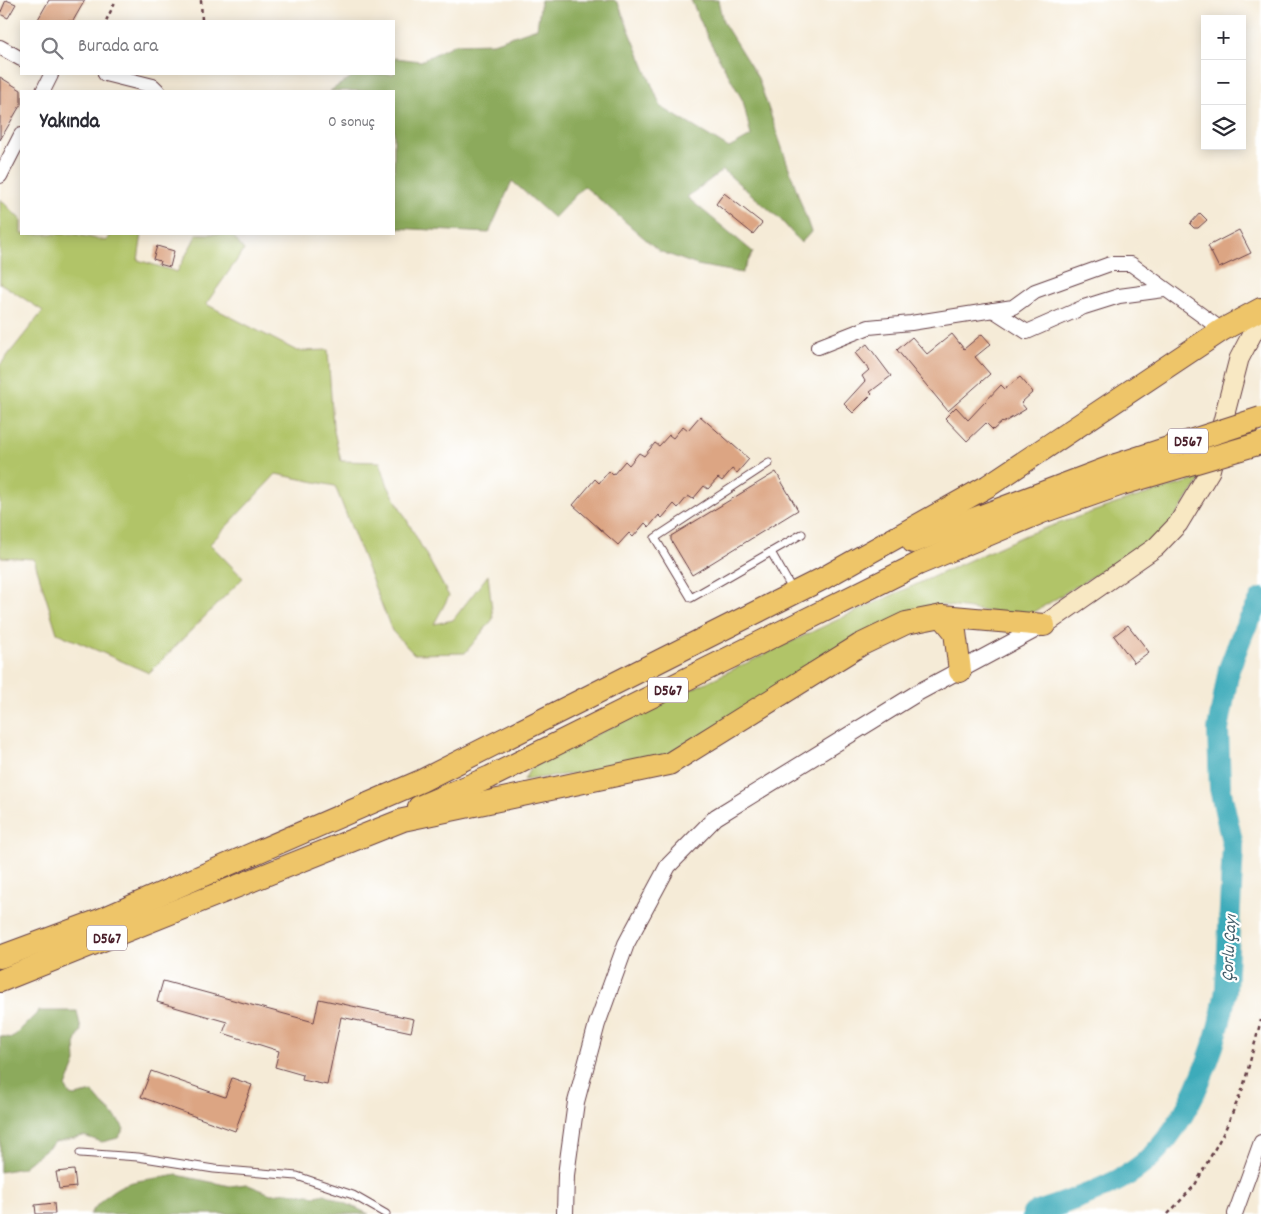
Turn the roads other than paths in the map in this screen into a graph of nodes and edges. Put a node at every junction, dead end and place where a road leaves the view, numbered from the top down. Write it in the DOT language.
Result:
graph roads {
  1 [pos="0,47"];
  2 [pos="20,58"];
  3 [pos="52,75"];
  4 [pos="109,75"];
  5 [pos="44,90"];
  6 [pos="157,90"];
  7 [pos="20,136"];
  8 [pos="0,176"];
  9 [pos="1164,290"];
  10 [pos="1261,309"];
  11 [pos="993,310"];
  12 [pos="1261,317"];
  13 [pos="1222,330"];
  14 [pos="818,347"];
  15 [pos="1261,418"];
  16 [pos="1261,443"];
  17 [pos="769,463"];
  18 [pos="1119,474"];
  19 [pos="802,534"];
  20 [pos="771,552"];
  21 [pos="822,579"];
  22 [pos="794,593"];
  23 [pos="942,616"];
  24 [pos="1044,625"];
  25 [pos="960,671"];
  26 [pos="214,895"];
  27 [pos="0,958"];
  28 [pos="0,981"];
  29 [pos="1261,1142"];
  30 [pos="80,1153"];
  31 [pos="386,1214"];
  32 [pos="566,1214"];
  33 [pos="1235,1214"];
  1 -- 2 [label="street"];
  3 -- 5 [label="street"];
  4 -- 6 [label="street"];
  7 -- 8 [label="street"];
  9 -- 11 [label="street"];
  9 -- 11 [label="street"];
  9 -- 13 [label="street"];
  10 -- 13 [label="highway"];
  11 -- 14 [label="street"];
  12 -- 24 [label="main road"];
  13 -- 21 [label="highway"];
  15 -- 18 [label="highway, D567, bridge"];
  16 -- 18 [label="highway, D567, bridge"];
  17 -- 20 [label="lane"];
  18 -- 21 [label="highway, D567"];
  18 -- 26 [label="highway, D567"];
  19 -- 20 [label="lane"];
  20 -- 22 [label="lane"];
  21 -- 22 [label="highway, D567"];
  22 -- 27 [label="highway, D567"];
  23 -- 24 [label="highway"];
  23 -- 25 [label="highway"];
  23 -- 26 [label="highway"];
  24 -- 25 [label="street"];
  25 -- 32 [label="street"];
  26 -- 28 [label="highway, D567"];
  29 -- 33 [label="street"];
  30 -- 31 [label="lane"];
}
